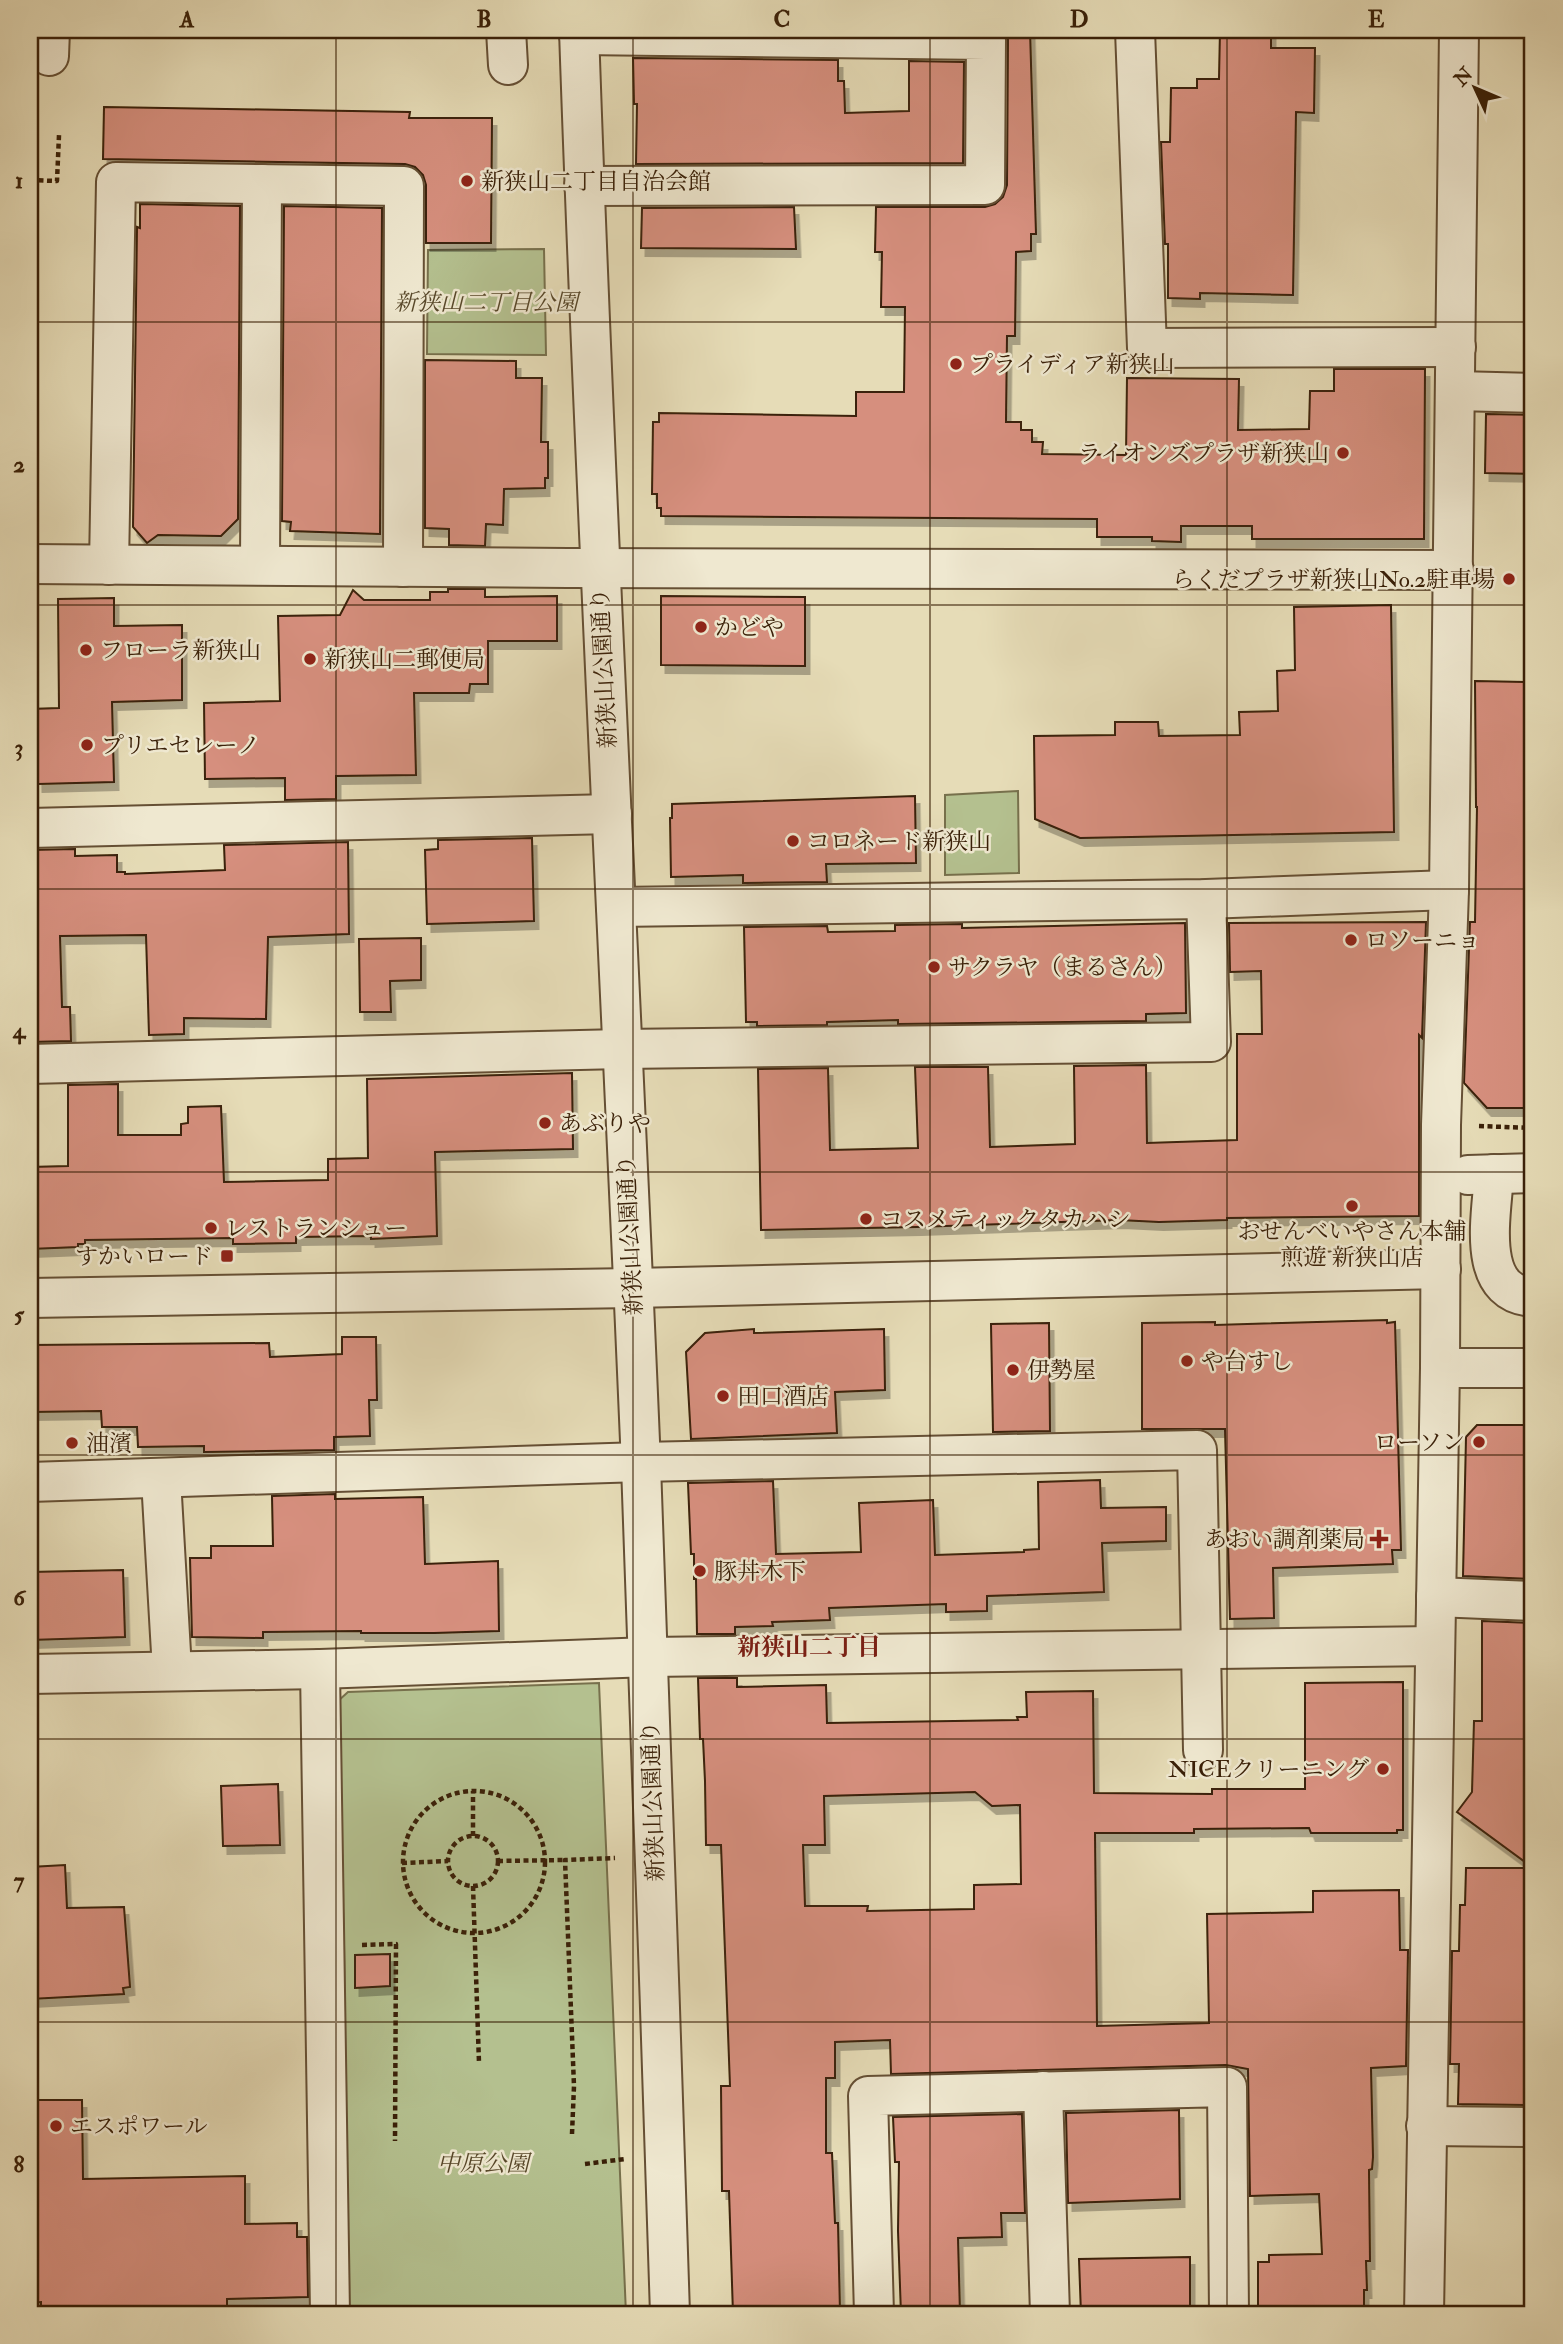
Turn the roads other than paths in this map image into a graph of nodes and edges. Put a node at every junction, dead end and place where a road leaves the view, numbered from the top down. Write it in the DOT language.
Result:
graph roads {
  1 [pos="1135,30"];
  2 [pos="1459,30"];
  3 [pos="579,32"];
  4 [pos="262,184"];
  5 [pos="584,186"];
  6 [pos="1456,347"];
  7 [pos="1456,391"];
  8 [pos="1533,393"];
  9 [pos="30,564"];
  10 [pos="260,564"];
  11 [pos="109,565"];
  12 [pos="403,567"];
  13 [pos="599,568"];
  14 [pos="1454,570"];
  15 [pos="612,814"];
  16 [pos="30,828"];
  17 [pos="1449,890"];
  18 [pos="1206,899"];
  19 [pos="616,907"];
  20 [pos="621,1049"];
  21 [pos="30,1064"];
  22 [pos="1533,1173"];
  23 [pos="1494,1174"];
  24 [pos="1441,1175"];
  25 [pos="1441,1269"];
  26 [pos="633,1288"];
  27 [pos="1533,1297"];
  28 [pos="30,1298"];
  29 [pos="1440,1368"];
  30 [pos="1533,1368"];
  31 [pos="641,1462"];
  32 [pos="160,1479"];
  33 [pos="30,1482"];
  34 [pos="1436,1597"];
  35 [pos="1533,1601"];
  36 [pos="1434,1646"];
  37 [pos="1200,1648"];
  38 [pos="649,1657"];
  39 [pos="320,1669"];
  40 [pos="172,1670"];
  41 [pos="30,1674"];
  42 [pos="1203,1750"];
  43 [pos="1043,2091"];
  44 [pos="1426,2126"];
  45 [pos="1533,2127"];
  46 [pos="331,2314"];
  47 [pos="670,2314"];
  48 [pos="874,2314"];
  49 [pos="1050,2314"];
  50 [pos="1229,2314"];
  51 [pos="1424,2314"];
  1 -- 6 [label="street"];
  2 -- 6 [label="street"];
  3 -- 5 [label="street, 新狭山公園通り"];
  3 -- 5 [label="street"];
  4 -- 10 [label="street"];
  4 -- 11 [label="street"];
  4 -- 12 [label="street"];
  5 -- 13 [label="street, 新狭山公園通り"];
  6 -- 7 [label="street"];
  7 -- 8 [label="street"];
  7 -- 14 [label="street"];
  9 -- 11 [label="street"];
  10 -- 11 [label="street"];
  10 -- 12 [label="street"];
  12 -- 13 [label="street"];
  13 -- 14 [label="street"];
  13 -- 15 [label="street, 新狭山公園通り"];
  14 -- 17 [label="street"];
  15 -- 16 [label="street"];
  15 -- 19 [label="street, 新狭山公園通り"];
  17 -- 18 [label="street"];
  17 -- 24 [label="street"];
  18 -- 19 [label="street"];
  18 -- 20 [label="street"];
  19 -- 20 [label="street, 新狭山公園通り"];
  20 -- 21 [label="street"];
  20 -- 26 [label="street, 新狭山公園通り"];
  22 -- 23 [label="street"];
  23 -- 24 [label="street"];
  23 -- 27 [label="street"];
  24 -- 25 [label="street"];
  25 -- 26 [label="street"];
  25 -- 29 [label="street"];
  26 -- 28 [label="street"];
  26 -- 31 [label="street, 新狭山公園通り"];
  29 -- 30 [label="street"];
  29 -- 34 [label="street"];
  31 -- 32 [label="street"];
  31 -- 37 [label="street"];
  31 -- 38 [label="street, 新狭山公園通り"];
  32 -- 33 [label="street"];
  32 -- 40 [label="street"];
  34 -- 35 [label="street"];
  34 -- 36 [label="street"];
  36 -- 37 [label="street"];
  36 -- 44 [label="street"];
  37 -- 38 [label="street"];
  37 -- 42 [label="street"];
  38 -- 39 [label="street"];
  38 -- 47 [label="street, 新狭山公園通り"];
  39 -- 40 [label="street"];
  39 -- 46 [label="street"];
  40 -- 41 [label="street"];
  43 -- 48 [label="street"];
  43 -- 49 [label="street"];
  43 -- 50 [label="street"];
  44 -- 45 [label="street"];
  44 -- 51 [label="street"];
}
